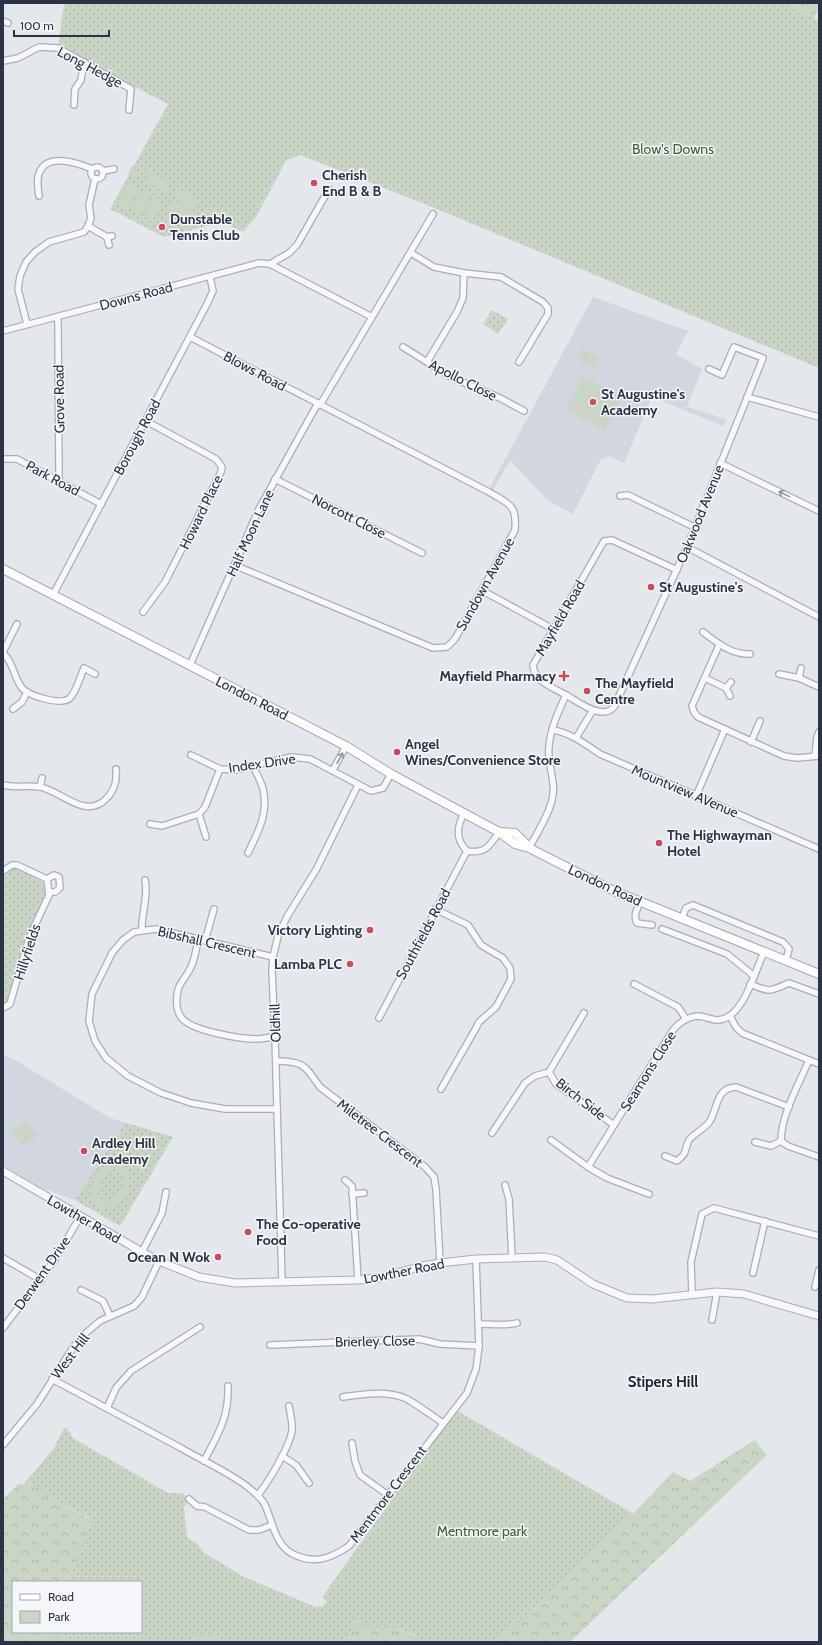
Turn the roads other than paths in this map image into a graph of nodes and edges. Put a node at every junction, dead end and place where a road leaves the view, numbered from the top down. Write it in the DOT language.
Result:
graph roads {
  1 [pos="3,61"];
  2 [pos="84,62"];
  3 [pos="74,105"];
  4 [pos="129,110"];
  5 [pos="92,169"];
  6 [pos="114,169"];
  7 [pos="103,171"];
  8 [pos="95,179"];
  9 [pos="329,189"];
  10 [pos="39,196"];
  11 [pos="433,214"];
  12 [pos="88,226"];
  13 [pos="109,245"];
  14 [pos="411,253"];
  15 [pos="270,264"];
  16 [pos="464,274"];
  17 [pos="210,277"];
  18 [pos="56,317"];
  19 [pos="372,317"];
  20 [pos="27,324"];
  21 [pos="3,331"];
  22 [pos="190,337"];
  23 [pos="403,347"];
  24 [pos="427,362"];
  25 [pos="519,362"];
  26 [pos="709,369"];
  27 [pos="748,397"];
  28 [pos="319,404"];
  29 [pos="524,411"];
  30 [pos="819,417"];
  31 [pos="146,421"];
  32 [pos="3,459"];
  33 [pos="720,463"];
  34 [pos="275,479"];
  35 [pos="59,481"];
  36 [pos="620,496"];
  37 [pos="101,504"];
  38 [pos="819,511"];
  39 [pos="694,527"];
  40 [pos="687,547"];
  41 [pos="422,552"];
  42 [pos="234,565"];
  43 [pos="3,569"];
  44 [pos="677,570"];
  45 [pos="483,591"];
  46 [pos="53,595"];
  47 [pos="143,612"];
  48 [pos="819,617"];
  49 [pos="17,624"];
  50 [pos="554,629"];
  51 [pos="703,632"];
  52 [pos="719,645"];
  53 [pos="3,652"];
  54 [pos="750,654"];
  55 [pos="190,666"];
  56 [pos="801,668"];
  57 [pos="95,674"];
  58 [pos="779,674"];
  59 [pos="706,678"];
  60 [pos="799,678"];
  61 [pos="731,682"];
  62 [pos="819,687"];
  63 [pos="726,688"];
  64 [pos="27,692"];
  65 [pos="566,695"];
  66 [pos="730,696"];
  67 [pos="13,709"];
  68 [pos="593,710"];
  69 [pos="760,721"];
  70 [pos="553,730"];
  71 [pos="725,730"];
  72 [pos="819,732"];
  73 [pos="576,738"];
  74 [pos="751,742"];
  75 [pos="346,746"];
  76 [pos="191,755"];
  77 [pos="817,756"];
  78 [pos="253,766"];
  79 [pos="220,768"];
  80 [pos="116,769"];
  81 [pos="333,770"];
  82 [pos="391,774"];
  83 [pos="42,778"];
  84 [pos="3,785"];
  85 [pos="358,785"];
  86 [pos="40,787"];
  87 [pos="696,796"];
  88 [pos="199,814"];
  89 [pos="464,814"];
  90 [pos="150,824"];
  91 [pos="499,832"];
  92 [pos="206,837"];
  93 [pos="529,848"];
  94 [pos="819,849"];
  95 [pos="467,851"];
  96 [pos="248,853"];
  97 [pos="3,871"];
  98 [pos="47,879"];
  99 [pos="145,880"];
  100 [pos="50,892"];
  101 [pos="640,902"];
  102 [pos="214,909"];
  103 [pos="435,909"];
  104 [pos="682,918"];
  105 [pos="652,925"];
  106 [pos="662,929"];
  107 [pos="142,930"];
  108 [pos="198,940"];
  109 [pos="205,941"];
  110 [pos="764,952"];
  111 [pos="273,957"];
  112 [pos="786,960"];
  113 [pos="819,974"];
  114 [pos="754,976"];
  115 [pos="634,984"];
  116 [pos="750,984"];
  117 [pos="819,994"];
  118 [pos="3,1008"];
  119 [pos="584,1013"];
  120 [pos="730,1016"];
  121 [pos="379,1018"];
  122 [pos="686,1019"];
  123 [pos="275,1037"];
  124 [pos="809,1060"];
  125 [pos="276,1061"];
  126 [pos="819,1064"];
  127 [pos="549,1072"];
  128 [pos="441,1090"];
  129 [pos="789,1107"];
  130 [pos="277,1109"];
  131 [pos="614,1125"];
  132 [pos="492,1133"];
  133 [pos="551,1140"];
  134 [pos="781,1141"];
  135 [pos="755,1142"];
  136 [pos="665,1156"];
  137 [pos="819,1157"];
  138 [pos="588,1167"];
  139 [pos="3,1171"];
  140 [pos="345,1180"];
  141 [pos="505,1185"];
  142 [pos="166,1192"];
  143 [pos="364,1193"];
  144 [pos="352,1194"];
  145 [pos="649,1194"];
  146 [pos="80,1216"];
  147 [pos="765,1221"];
  148 [pos="819,1236"];
  149 [pos="142,1252"];
  150 [pos="3,1258"];
  151 [pos="512,1258"];
  152 [pos="476,1259"];
  153 [pos="159,1261"];
  154 [pos="440,1263"];
  155 [pos="819,1270"];
  156 [pos="753,1272"];
  157 [pos="41,1280"];
  158 [pos="358,1280"];
  159 [pos="282,1282"];
  160 [pos="815,1287"];
  161 [pos="82,1290"];
  162 [pos="717,1292"];
  163 [pos="692,1294"];
  164 [pos="110,1316"];
  165 [pos="819,1316"];
  166 [pos="712,1320"];
  167 [pos="517,1323"];
  168 [pos="479,1324"];
  169 [pos="200,1327"];
  170 [pos="3,1328"];
  171 [pos="270,1345"];
  172 [pos="480,1346"];
  173 [pos="52,1379"];
  174 [pos="228,1386"];
  175 [pos="343,1397"];
  176 [pos="290,1406"];
  177 [pos="107,1408"];
  178 [pos="443,1422"];
  179 [pos="352,1443"];
  180 [pos="3,1445"];
  181 [pos="282,1456"];
  182 [pos="204,1461"];
  183 [pos="309,1483"];
  184 [pos="258,1495"];
  185 [pos="388,1495"];
  186 [pos="188,1499"];
  187 [pos="272,1525"];
  1 -- 2 [label="street, Long Hedge"];
  2 -- 3 [label="street"];
  2 -- 4 [label="street, Long Hedge"];
  5 -- 7 [label="street"];
  5 -- 8 [label="street"];
  5 -- 10 [label="street"];
  6 -- 7 [label="street"];
  7 -- 8 [label="street"];
  8 -- 12 [label="street"];
  9 -- 15 [label="street"];
  11 -- 14 [label="street, Half Moon Lane"];
  12 -- 13 [label="street"];
  12 -- 20 [label="street"];
  14 -- 16 [label="street"];
  14 -- 19 [label="street, Half Moon Lane"];
  15 -- 17 [label="street, Downs Road"];
  15 -- 19 [label="street"];
  16 -- 24 [label="street"];
  16 -- 25 [label="street"];
  17 -- 18 [label="street, Downs Road"];
  17 -- 22 [label="street, Borough Road"];
  18 -- 20 [label="street, Downs Road"];
  18 -- 35 [label="street, Grove Road"];
  19 -- 28 [label="street, Half Moon Lane"];
  20 -- 21 [label="street, Downs Road"];
  22 -- 28 [label="street, Blows Road"];
  22 -- 31 [label="street, Borough Road"];
  23 -- 24 [label="street, Apollo Close"];
  24 -- 29 [label="street, Apollo Close"];
  26 -- 27 [label="street, Oakwood Avenue"];
  27 -- 30 [label="street"];
  27 -- 33 [label="street, Oakwood Avenue"];
  28 -- 34 [label="street, Half Moon Lane"];
  28 -- 45 [label="street, Sundown Avenue"];
  31 -- 37 [label="street, Borough Road"];
  31 -- 47 [label="street, Howard Place"];
  32 -- 35 [label="street, Park Road"];
  38 -- 33 [label="street, one-way"];
  33 -- 39 [label="street, Oakwood Avenue"];
  34 -- 41 [label="street, Norcott Close"];
  34 -- 42 [label="street, Half Moon Lane"];
  35 -- 37 [label="street, Park Road"];
  36 -- 39 [label="street"];
  37 -- 46 [label="street, Borough Road"];
  39 -- 40 [label="street, Oakwood Avenue"];
  40 -- 44 [label="street, Oakwood Avenue"];
  40 -- 48 [label="street"];
  42 -- 45 [label="street, Sundown Avenue"];
  42 -- 55 [label="street, Half Moon Lane"];
  43 -- 46 [label="main road, London Road"];
  44 -- 50 [label="street, Mayfield Road"];
  44 -- 68 [label="street, Oakwood Avenue"];
  45 -- 50 [label="street"];
  46 -- 55 [label="main road, London Road"];
  49 -- 53 [label="street"];
  50 -- 65 [label="street, Mayfield Road"];
  51 -- 52 [label="street"];
  52 -- 54 [label="street"];
  52 -- 59 [label="street"];
  53 -- 64 [label="street"];
  55 -- 75 [label="main road, London Road"];
  56 -- 60 [label="street"];
  57 -- 64 [label="street"];
  58 -- 60 [label="street"];
  59 -- 63 [label="street"];
  59 -- 71 [label="street"];
  60 -- 62 [label="street"];
  61 -- 63 [label="street"];
  63 -- 66 [label="street"];
  64 -- 67 [label="street"];
  65 -- 68 [label="street, Oakwood Avenue"];
  65 -- 70 [label="street"];
  68 -- 73 [label="street"];
  69 -- 74 [label="street"];
  70 -- 73 [label="street, Mountview AVenue"];
  70 -- 93 [label="street"];
  71 -- 74 [label="street"];
  71 -- 87 [label="street"];
  72 -- 77 [label="street"];
  73 -- 87 [label="street, Mountview AVenue"];
  74 -- 77 [label="street"];
  81 -- 75 [label="street, one-way"];
  75 -- 82 [label="main road, London Road"];
  76 -- 79 [label="street, Index Drive"];
  78 -- 79 [label="street, Index Drive"];
  78 -- 81 [label="street, Index Drive"];
  78 -- 96 [label="street"];
  79 -- 88 [label="street"];
  80 -- 86 [label="street"];
  81 -- 85 [label="street, Index Drive"];
  82 -- 85 [label="street, Index Drive"];
  82 -- 89 [label="main road, London Road"];
  83 -- 86 [label="street"];
  84 -- 86 [label="street"];
  85 -- 111 [label="street, Oldhill"];
  87 -- 94 [label="street, Mountview AVenue"];
  88 -- 90 [label="street"];
  88 -- 92 [label="street"];
  89 -- 91 [label="main road, London Road"];
  89 -- 95 [label="street"];
  91 -- 93 [label="main road, London Road"];
  91 -- 95 [label="street"];
  93 -- 101 [label="main road, London Road"];
  95 -- 103 [label="street, Southfields Road"];
  97 -- 98 [label="street, Hillyfields"];
  98 -- 100 [label="street"];
  98 -- 100 [label="street, Hillyfields"];
  99 -- 107 [label="street"];
  100 -- 118 [label="street, Hillyfields"];
  101 -- 104 [label="main road, London Road"];
  101 -- 105 [label="street"];
  102 -- 109 [label="street"];
  103 -- 121 [label="street, Southfields Road"];
  103 -- 128 [label="street"];
  104 -- 110 [label="main road, London Road"];
  104 -- 112 [label="street"];
  106 -- 114 [label="street"];
  107 -- 108 [label="street, Bibshall Crescent"];
  107 -- 130 [label="street, Bibshall Crescent"];
  108 -- 109 [label="street, Bibshall Crescent"];
  108 -- 123 [label="street"];
  109 -- 111 [label="street, Bibshall Crescent"];
  110 -- 112 [label="main road, London Road"];
  110 -- 114 [label="street"];
  111 -- 123 [label="street, Oldhill"];
  112 -- 113 [label="main road, London Road"];
  114 -- 116 [label="street"];
  115 -- 122 [label="street"];
  116 -- 117 [label="street"];
  116 -- 120 [label="street"];
  119 -- 127 [label="street, Birch Side"];
  120 -- 122 [label="street, Seamons Close"];
  120 -- 124 [label="street"];
  122 -- 131 [label="street, Seamons Close"];
  123 -- 125 [label="street, Oldhill"];
  124 -- 126 [label="street"];
  124 -- 129 [label="street"];
  125 -- 130 [label="street, Oldhill"];
  125 -- 154 [label="street, Miletree Crescent"];
  127 -- 131 [label="street, Birch Side"];
  127 -- 132 [label="street, Birch Side"];
  129 -- 134 [label="street"];
  129 -- 136 [label="street"];
  130 -- 159 [label="street, Oldhill"];
  131 -- 138 [label="street, Seamons Close"];
  133 -- 138 [label="street"];
  134 -- 135 [label="street"];
  134 -- 137 [label="street"];
  138 -- 145 [label="street"];
  139 -- 146 [label="street, Lowther Road"];
  140 -- 144 [label="street"];
  141 -- 151 [label="street"];
  142 -- 149 [label="street"];
  143 -- 144 [label="street"];
  144 -- 158 [label="street"];
  146 -- 149 [label="street, Lowther Road"];
  146 -- 157 [label="street, Derwent Drive"];
  147 -- 148 [label="street"];
  147 -- 156 [label="street"];
  147 -- 163 [label="street"];
  149 -- 153 [label="street, Lowther Road"];
  150 -- 157 [label="street"];
  151 -- 152 [label="street, Lowther Road"];
  151 -- 163 [label="street, Lowther Road"];
  152 -- 154 [label="street, Lowther Road"];
  152 -- 168 [label="street, Mentmore Crescent"];
  153 -- 159 [label="street, Lowther Road"];
  153 -- 164 [label="street, West Hill"];
  154 -- 158 [label="street, Lowther Road"];
  155 -- 160 [label="street"];
  157 -- 170 [label="street, Derwent Drive"];
  158 -- 159 [label="street, Lowther Road"];
  161 -- 164 [label="street"];
  162 -- 163 [label="street, Lowther Road"];
  162 -- 165 [label="street, Lowther Road"];
  162 -- 166 [label="street"];
  164 -- 173 [label="street, West Hill"];
  167 -- 168 [label="street"];
  168 -- 172 [label="street, Mentmore Crescent"];
  169 -- 177 [label="street"];
  171 -- 172 [label="street, Brierley Close"];
  172 -- 178 [label="street, Mentmore Crescent"];
  173 -- 177 [label="street, Mentmore Crescent"];
  173 -- 180 [label="street, West Hill"];
  174 -- 182 [label="street"];
  175 -- 178 [label="street"];
  176 -- 181 [label="street"];
  177 -- 182 [label="street, Mentmore Crescent"];
  178 -- 185 [label="street, Mentmore Crescent"];
  179 -- 185 [label="street"];
  181 -- 183 [label="street"];
  181 -- 184 [label="street"];
  182 -- 184 [label="street, Mentmore Crescent"];
  184 -- 187 [label="street, Mentmore Crescent"];
  185 -- 187 [label="street, Mentmore Crescent"];
  186 -- 187 [label="street"];
}
